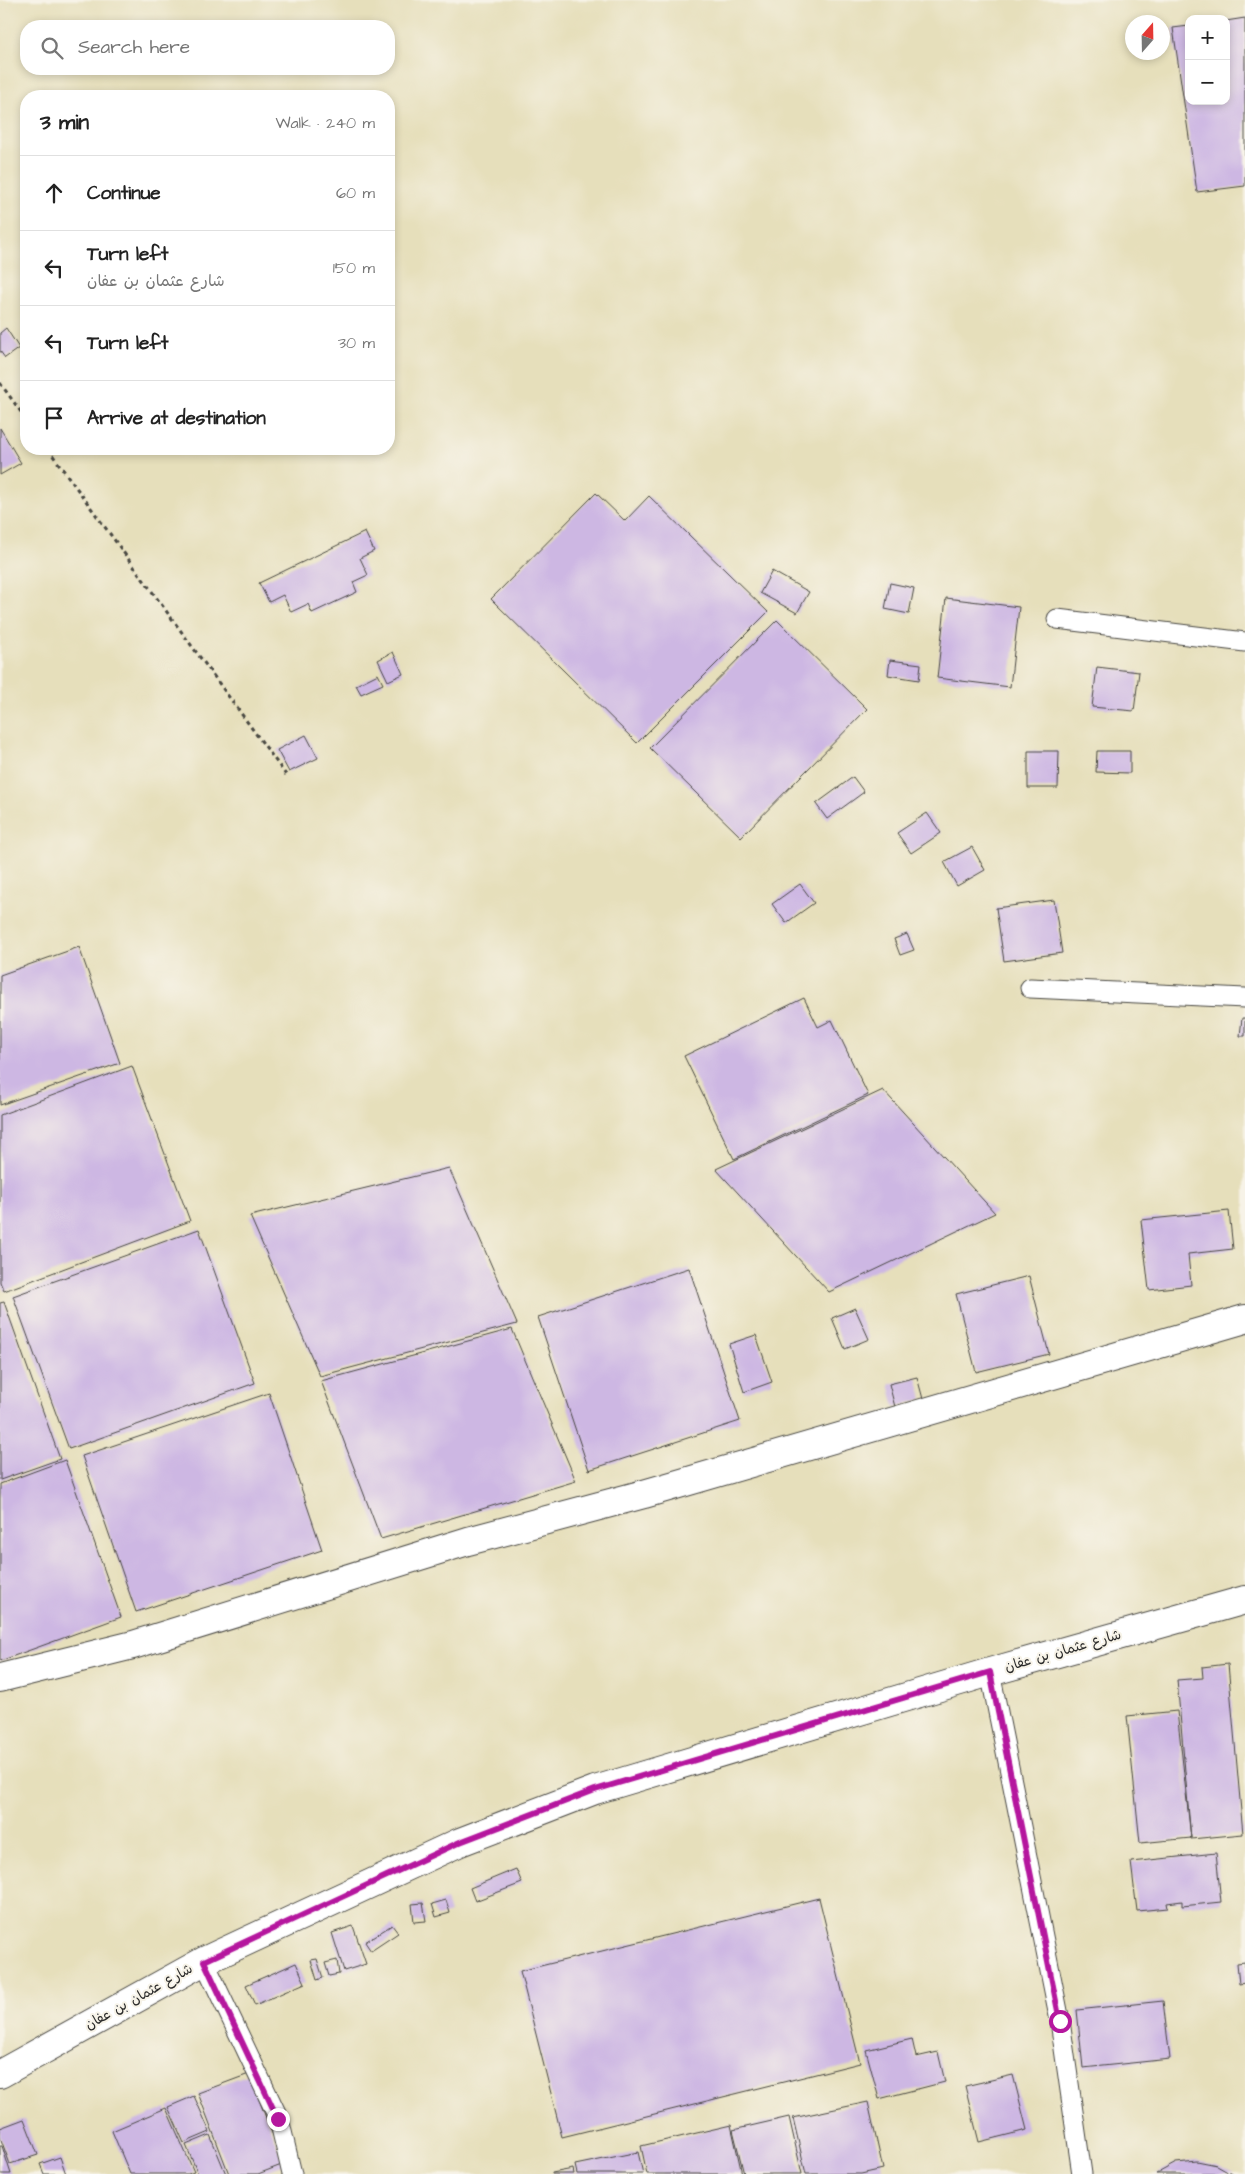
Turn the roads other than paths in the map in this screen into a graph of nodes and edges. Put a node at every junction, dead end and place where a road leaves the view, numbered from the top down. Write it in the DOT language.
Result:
graph roads {
  1 [pos="1057,619"];
  2 [pos="1245,642"];
  3 [pos="1030,988"];
  4 [pos="1245,998"];
  5 [pos="1245,1319"];
  6 [pos="1245,1600"];
  7 [pos="990,1672"];
  8 [pos="0,1678"];
  9 [pos="204,1961"];
  10 [pos="0,2074"];
  11 [pos="292,2174"];
  12 [pos="1082,2174"];
  1 -- 2 [label="lane"];
  3 -- 4 [label="lane"];
  5 -- 8 [label="street"];
  6 -- 7 [label="street, شارع عثمان بن عفان"];
  7 -- 9 [label="street, شارع عثمان بن عفان"];
  7 -- 12 [label="lane"];
  9 -- 10 [label="street, شارع عثمان بن عفان"];
  9 -- 11 [label="lane"];
}
